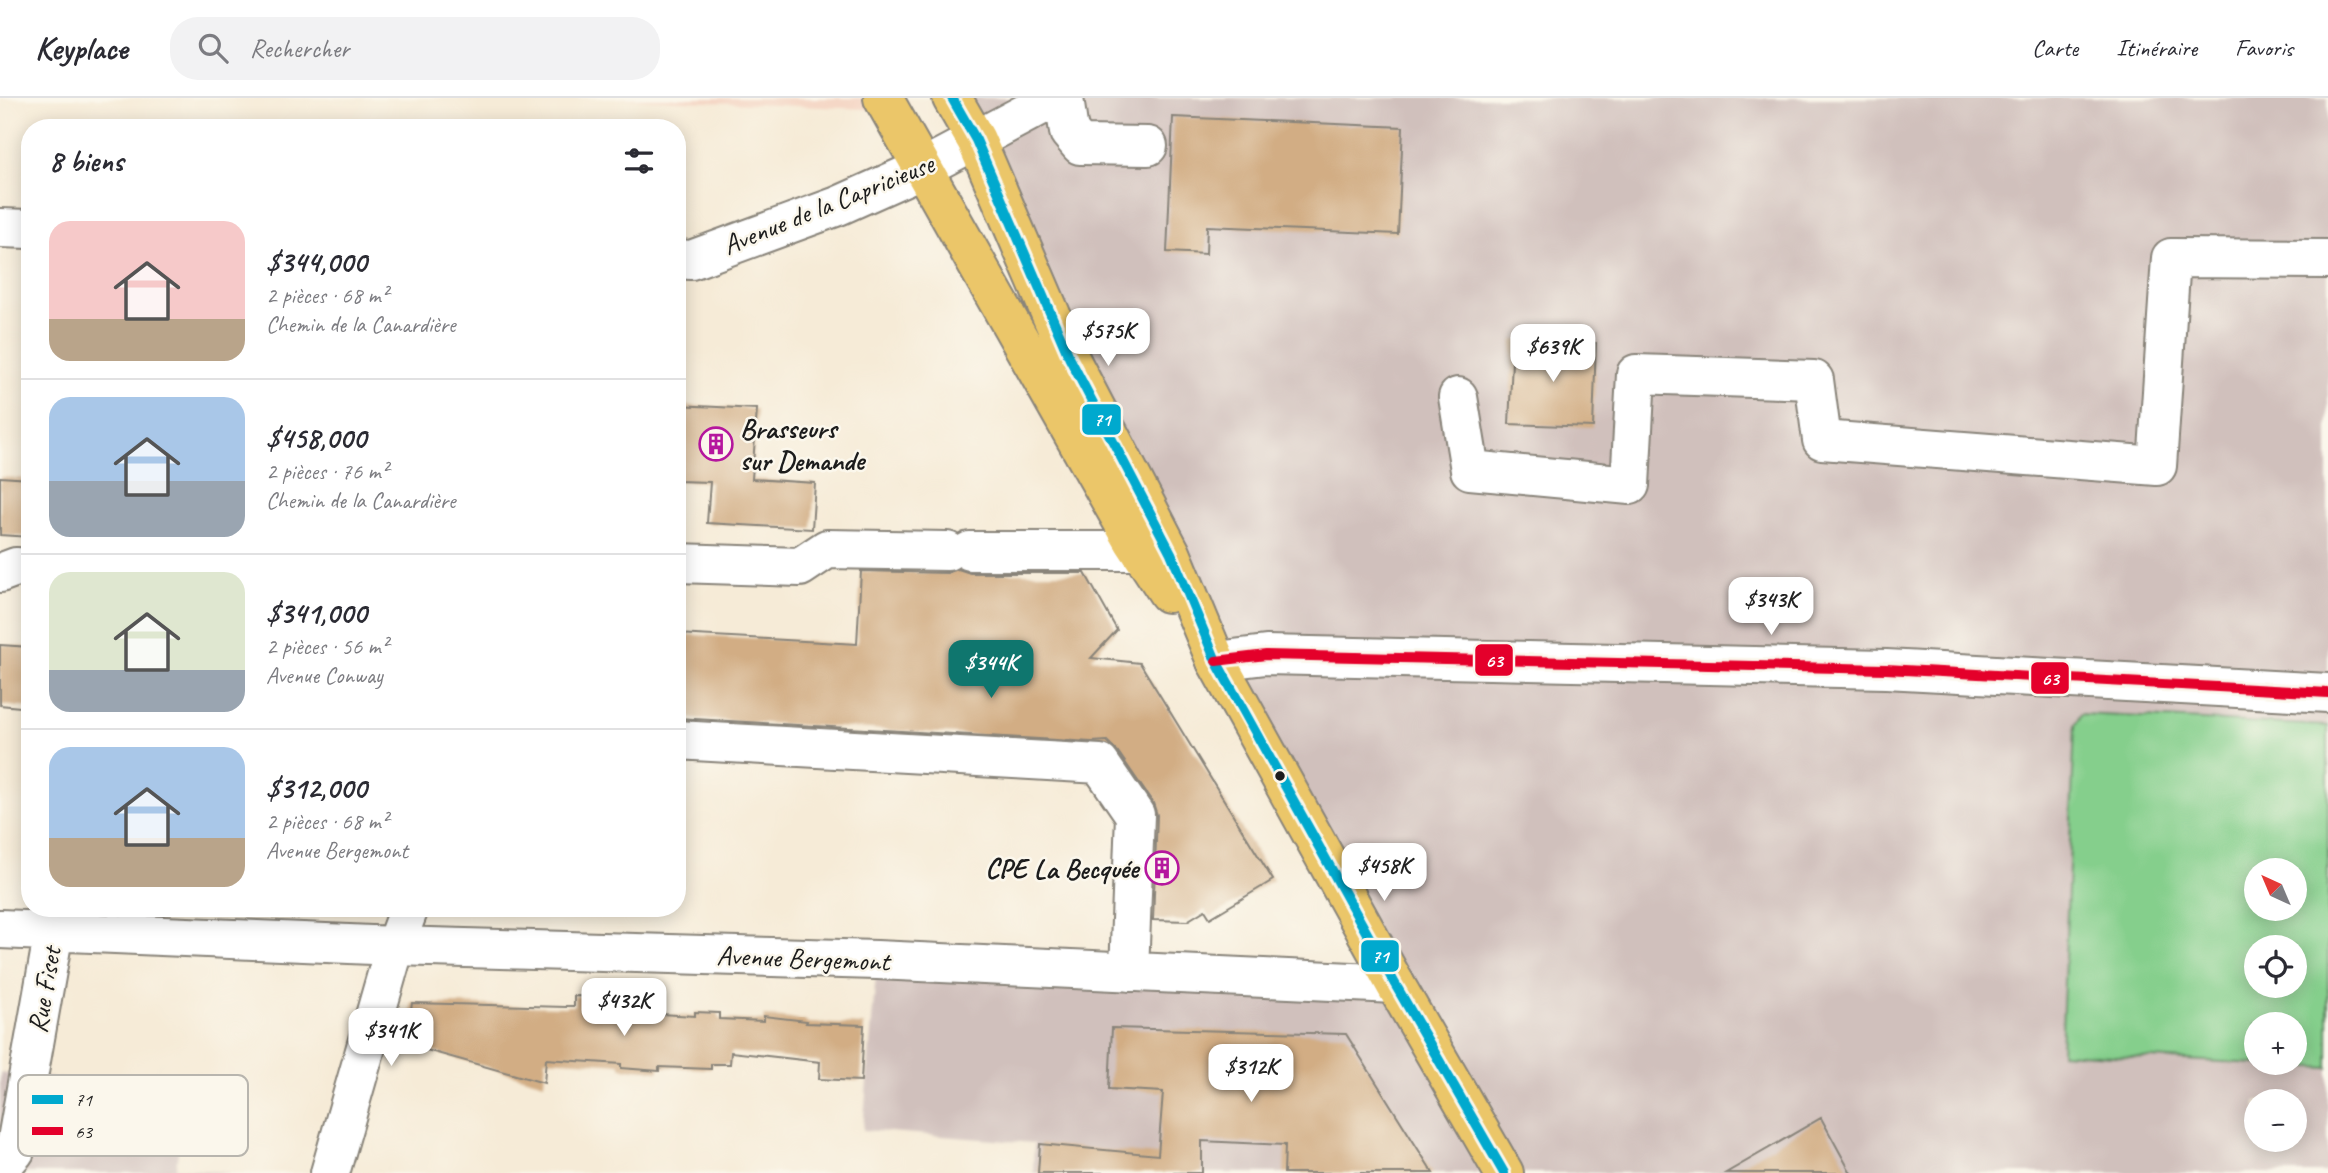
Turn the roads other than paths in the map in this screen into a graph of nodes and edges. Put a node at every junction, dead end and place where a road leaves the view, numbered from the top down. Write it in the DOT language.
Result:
graph roads {
  1 [pos="883,98"];
  2 [pos="952,98"];
  3 [pos="1055,98"];
  4 [pos="1064,98"];
  5 [pos="976,140"];
  6 [pos="1148,146"];
  7 [pos="923,168"];
  8 [pos="0,228"];
  9 [pos="21,229"];
  10 [pos="2328,259"];
  11 [pos="686,260"];
  12 [pos="1458,397"];
  13 [pos="1140,551"];
  14 [pos="686,563"];
  15 [pos="21,567"];
  16 [pos="0,573"];
  17 [pos="1216,660"];
  18 [pos="2328,693"];
  19 [pos="686,741"];
  20 [pos="406,917"];
  21 [pos="0,929"];
  22 [pos="54,931"];
  23 [pos="395,946"];
  24 [pos="1129,972"];
  25 [pos="1395,984"];
  26 [pos="28,1075"];
  27 [pos="18,1134"];
  28 [pos="0,1168"];
  29 [pos="330,1173"];
  30 [pos="1504,1173"];
  1 -- 7 [label="main road"];
  2 -- 5 [label="main road"];
  3 -- 5 [label="street, Avenue de la Capricieuse"];
  4 -- 6 [label="street"];
  5 -- 7 [label="street, Avenue de la Capricieuse"];
  5 -- 17 [label="main road"];
  7 -- 11 [label="street, Avenue de la Capricieuse"];
  7 -- 13 [label="main road"];
  8 -- 9 [label="street"];
  10 -- 12 [label="street"];
  13 -- 14 [label="street"];
  13 -- 17 [label="main road"];
  15 -- 16 [label="street"];
  17 -- 18 [label="street"];
  17 -- 25 [label="main road"];
  19 -- 24 [label="street"];
  20 -- 23 [label="street"];
  21 -- 22 [label="street, Avenue Bergemont"];
  22 -- 23 [label="street, Avenue Bergemont"];
  22 -- 26 [label="street, Rue Fiset"];
  23 -- 24 [label="street, Avenue Bergemont"];
  23 -- 29 [label="street"];
  24 -- 25 [label="street, Avenue Bergemont"];
  25 -- 30 [label="main road"];
  27 -- 28 [label="street, Rue Fiset"];
}
